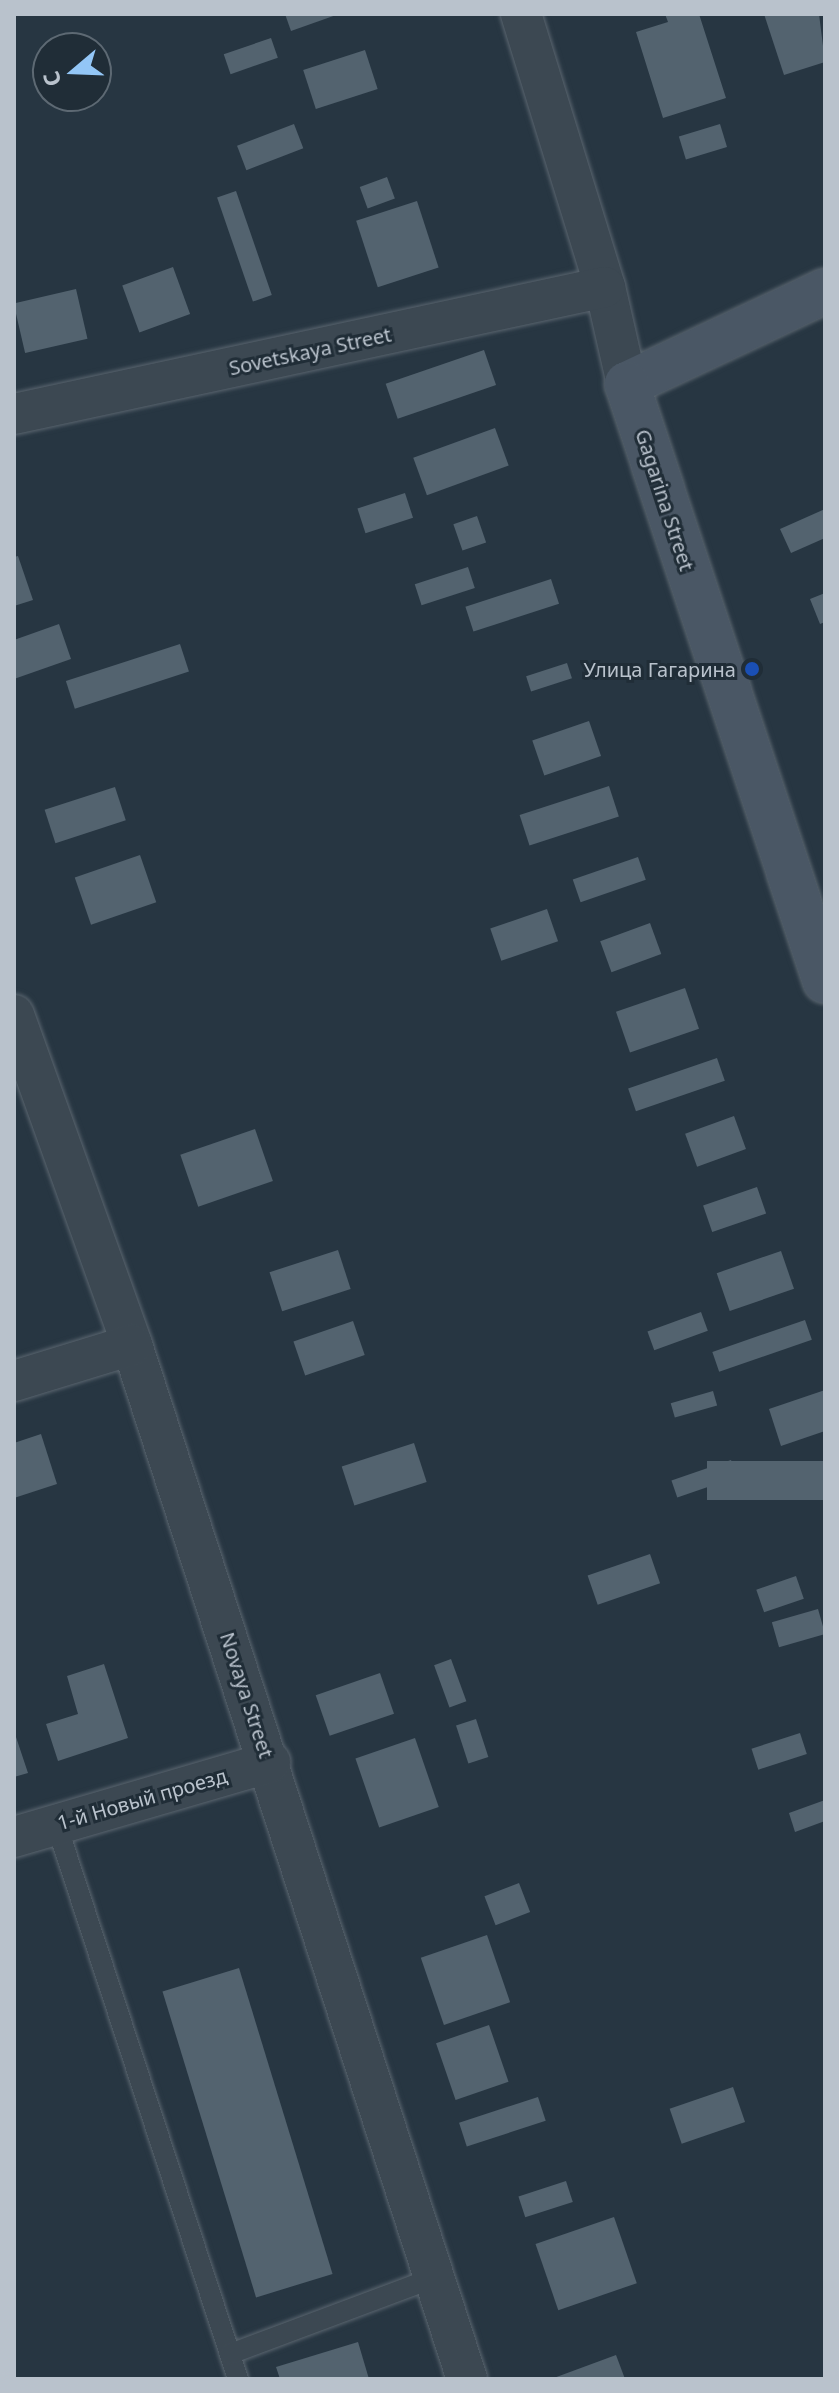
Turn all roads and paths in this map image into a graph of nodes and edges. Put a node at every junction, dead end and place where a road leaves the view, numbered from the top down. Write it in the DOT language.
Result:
graph roads {
  1 [pos="521,14"];
  2 [pos="605,287"];
  3 [pos="825,291"];
  4 [pos="627,384"];
  5 [pos="14,414"];
  6 [pos="825,981"];
  7 [pos="14,1015"];
  8 [pos="132,1345"];
  9 [pos="14,1381"];
  10 [pos="270,1762"];
  11 [pos="56,1823"];
  12 [pos="14,1837"];
  13 [pos="433,2278"];
  14 [pos="230,2354"];
  15 [pos="238,2379"];
  16 [pos="467,2379"];
  1 -- 2 [label="street, Gagarina Street"];
  2 -- 4 [label="street, Gagarina Street"];
  2 -- 5 [label="street, Sovetskaya Street"];
  3 -- 4 [label="street"];
  4 -- 6 [label="street, Gagarina Street"];
  7 -- 8 [label="street, Novaya Street"];
  8 -- 9 [label="street"];
  8 -- 10 [label="street, Novaya Street"];
  10 -- 11 [label="street, 1-й Новый проезд"];
  10 -- 13 [label="street, Novaya Street"];
  11 -- 12 [label="street, 1-й Новый проезд"];
  11 -- 14 [label="lane"];
  13 -- 14 [label="lane"];
  13 -- 16 [label="street, Novaya Street"];
  14 -- 15 [label="lane"];
}
